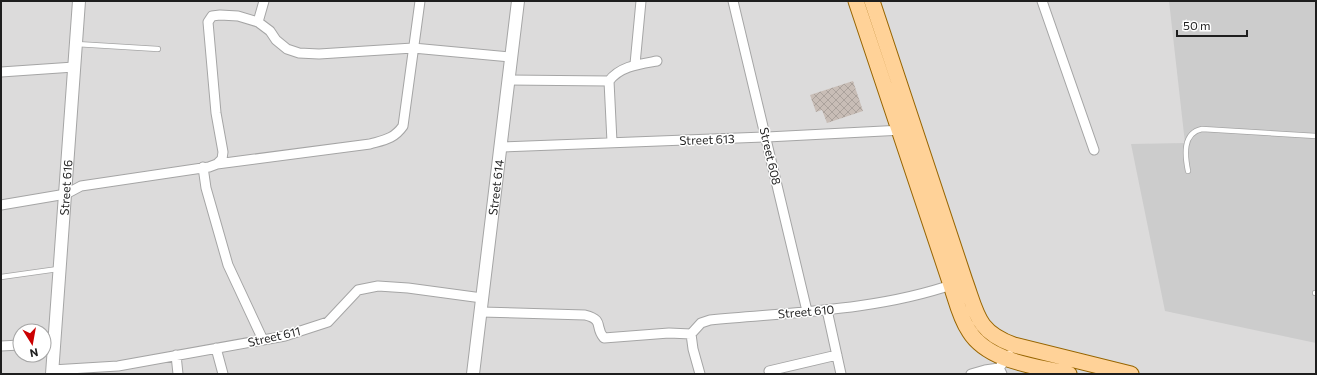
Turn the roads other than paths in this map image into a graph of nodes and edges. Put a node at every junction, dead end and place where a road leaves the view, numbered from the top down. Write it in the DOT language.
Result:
graph roads {
  1 [pos="79,1"];
  2 [pos="264,1"];
  3 [pos="420,1"];
  4 [pos="518,1"];
  5 [pos="641,1"];
  6 [pos="733,1"];
  7 [pos="856,1"];
  8 [pos="872,1"];
  9 [pos="1042,1"];
  10 [pos="258,22"];
  11 [pos="76,44"];
  12 [pos="413,48"];
  13 [pos="158,49"];
  14 [pos="511,56"];
  15 [pos="657,61"];
  16 [pos="635,64"];
  17 [pos="74,67"];
  18 [pos="1,72"];
  19 [pos="508,80"];
  20 [pos="609,81"];
  21 [pos="914,128"];
  22 [pos="899,130"];
  23 [pos="1316,136"];
  24 [pos="767,137"];
  25 [pos="612,142"];
  26 [pos="500,146"];
  27 [pos="1094,150"];
  28 [pos="217,164"];
  29 [pos="203,167"];
  30 [pos="1188,171"];
  31 [pos="66,194"];
  32 [pos="1,205"];
  33 [pos="60,269"];
  34 [pos="1,277"];
  35 [pos="958,283"];
  36 [pos="482,298"];
  37 [pos="827,310"];
  38 [pos="808,311"];
  39 [pos="481,312"];
  40 [pos="52,323"];
  41 [pos="691,334"];
  42 [pos="263,340"];
  43 [pos="12,345"];
  44 [pos="1014,345"];
  45 [pos="1,346"];
  46 [pos="216,348"];
  47 [pos="176,355"];
  48 [pos="837,355"];
  49 [pos="1003,367"];
  50 [pos="769,371"];
  51 [pos="52,372"];
  52 [pos="178,374"];
  53 [pos="223,374"];
  54 [pos="473,374"];
  55 [pos="700,374"];
  56 [pos="841,374"];
  57 [pos="971,374"];
  58 [pos="1068,374"];
  59 [pos="1131,374"];
  1 -- 11 [label="street, Street 616"];
  2 -- 10 [label="street"];
  3 -- 12 [label="street"];
  4 -- 14 [label="street, Street 614"];
  5 -- 16 [label="street"];
  6 -- 24 [label="street, Street 608"];
  7 -- 22 [label="main road"];
  8 -- 21 [label="main road"];
  9 -- 27 [label="street"];
  10 -- 12 [label="street"];
  10 -- 28 [label="street"];
  11 -- 13 [label="lane"];
  11 -- 17 [label="street, Street 616"];
  12 -- 14 [label="street"];
  12 -- 28 [label="street"];
  14 -- 19 [label="street, Street 614"];
  15 -- 16 [label="street"];
  16 -- 20 [label="street"];
  17 -- 18 [label="street"];
  17 -- 31 [label="street, Street 616"];
  19 -- 20 [label="street"];
  19 -- 26 [label="street, Street 614"];
  20 -- 25 [label="street"];
  21 -- 22 [label="street, Street 613"];
  21 -- 35 [label="main road"];
  22 -- 24 [label="street, Street 613"];
  22 -- 35 [label="main road"];
  23 -- 30 [label="lane"];
  24 -- 25 [label="street, Street 613"];
  24 -- 38 [label="street, Street 608"];
  25 -- 26 [label="street, Street 613"];
  26 -- 36 [label="street, Street 614"];
  28 -- 29 [label="street"];
  29 -- 31 [label="street"];
  29 -- 42 [label="street"];
  31 -- 32 [label="street"];
  31 -- 33 [label="street, Street 616"];
  33 -- 34 [label="lane"];
  33 -- 40 [label="street, Street 616"];
  35 -- 37 [label="street, Street 610"];
  35 -- 44 [label="main road"];
  35 -- 49 [label="main road"];
  36 -- 39 [label="street, Street 614"];
  36 -- 42 [label="street, Street 611"];
  37 -- 38 [label="street, Street 610"];
  37 -- 48 [label="street"];
  38 -- 41 [label="street, Street 610"];
  39 -- 41 [label="street"];
  39 -- 54 [label="street, Street 614"];
  41 -- 55 [label="street"];
  42 -- 46 [label="street, Street 611"];
  43 -- 45 [label="street"];
  44 -- 49 [label="street"];
  44 -- 59 [label="main road"];
  46 -- 47 [label="street, Street 611"];
  46 -- 53 [label="street"];
  47 -- 51 [label="street, Street 611"];
  47 -- 52 [label="street"];
  48 -- 50 [label="street"];
  48 -- 56 [label="street"];
  49 -- 57 [label="street"];
  49 -- 58 [label="main road"];
}
